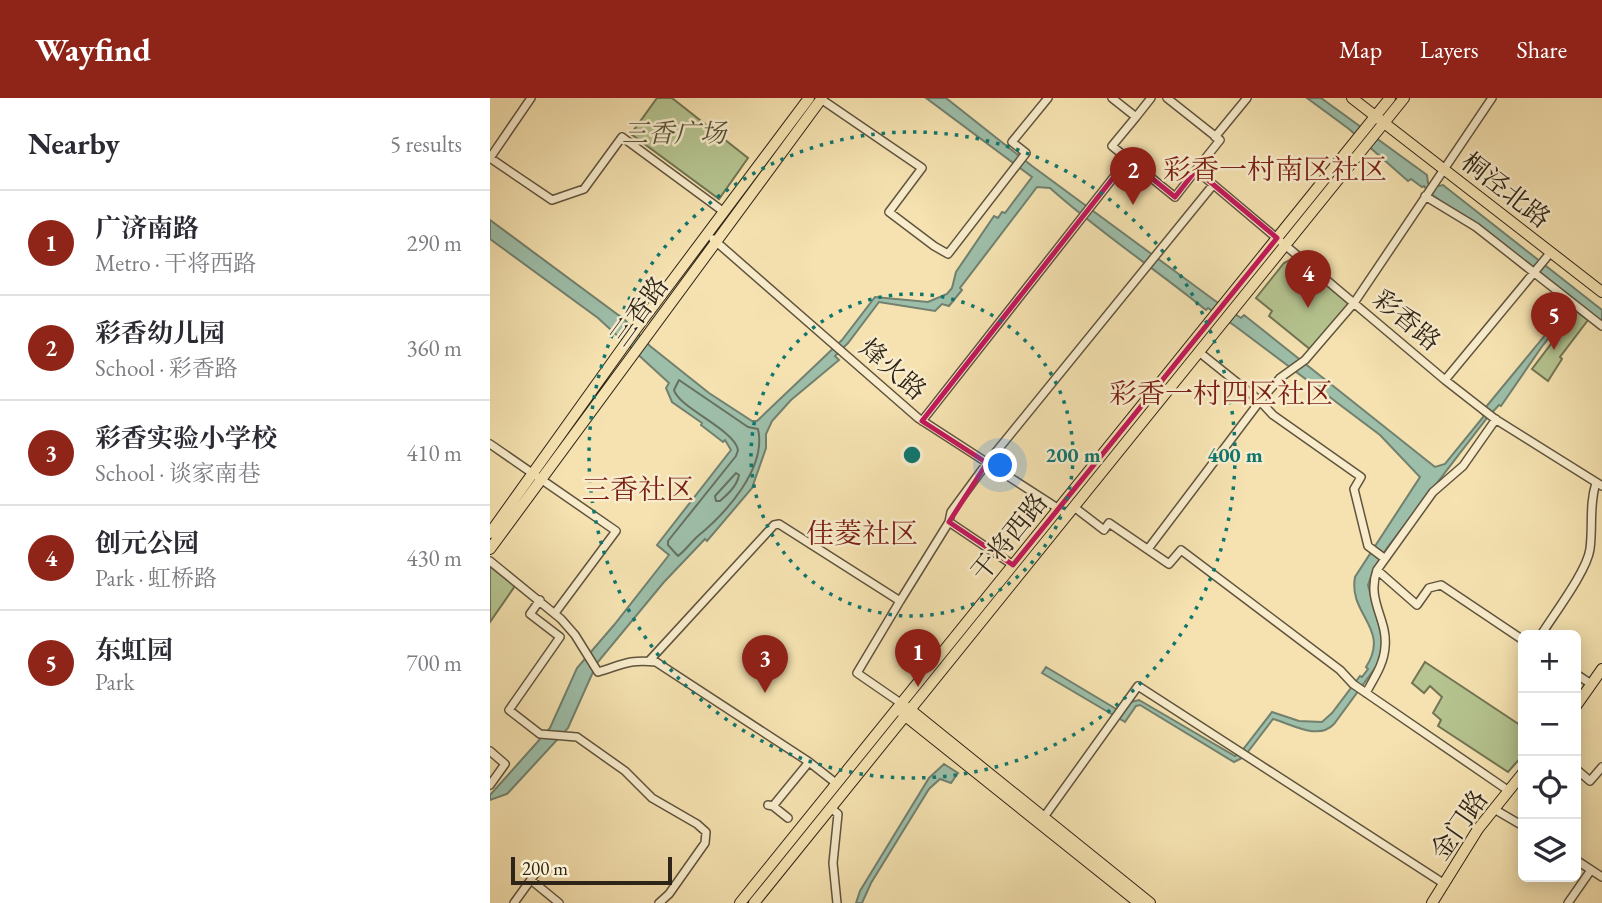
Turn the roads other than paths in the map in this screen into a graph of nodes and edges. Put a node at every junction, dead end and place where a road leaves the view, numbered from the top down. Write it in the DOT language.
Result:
graph roads {
  1 [pos="531,98"];
  2 [pos="808,98"];
  3 [pos="1048,98"];
  4 [pos="1112,98"];
  5 [pos="1152,98"];
  6 [pos="1167,98"];
  7 [pos="1247,98"];
  8 [pos="1352,98"];
  9 [pos="1362,98"];
  10 [pos="1390,98"];
  11 [pos="1404,98"];
  12 [pos="1492,98"];
  13 [pos="821,99"];
  14 [pos="1136,117"];
  15 [pos="1382,117"];
  16 [pos="1370,131"];
  17 [pos="1215,137"];
  18 [pos="490,158"];
  19 [pos="1128,159"];
  20 [pos="1447,166"];
  21 [pos="1196,170"];
  22 [pos="1213,185"];
  23 [pos="1429,191"];
  24 [pos="724,212"];
  25 [pos="708,234"];
  26 [pos="716,242"];
  27 [pos="1281,242"];
  28 [pos="1551,252"];
  29 [pos="1536,272"];
  30 [pos="1602,284"];
  31 [pos="1602,292"];
  32 [pos="1354,303"];
  33 [pos="1602,326"];
  34 [pos="1199,352"];
  35 [pos="1444,380"];
  36 [pos="1260,401"];
  37 [pos="1495,419"];
  38 [pos="922,421"];
  39 [pos="490,444"];
  40 [pos="987,463"];
  41 [pos="537,477"];
  42 [pos="1599,484"];
  43 [pos="1067,510"];
  44 [pos="949,522"];
  45 [pos="490,533"];
  46 [pos="490,549"];
  47 [pos="1148,549"];
  48 [pos="1383,558"];
  49 [pos="490,561"];
  50 [pos="1013,565"];
  51 [pos="1377,570"];
  52 [pos="540,600"];
  53 [pos="900,601"];
  54 [pos="555,613"];
  55 [pos="1544,630"];
  56 [pos="1518,636"];
  57 [pos="649,661"];
  58 [pos="1602,668"];
  59 [pos="1581,677"];
  60 [pos="1591,684"];
  61 [pos="1366,693"];
  62 [pos="1581,699"];
  63 [pos="904,710"];
  64 [pos="490,751"];
  65 [pos="809,762"];
  66 [pos="1602,767"];
  67 [pos="1581,773"];
  68 [pos="1518,779"];
  69 [pos="837,784"];
  70 [pos="490,785"];
  71 [pos="1509,791"];
  72 [pos="831,808"];
  73 [pos="1494,809"];
  74 [pos="1044,817"];
  75 [pos="788,818"];
  76 [pos="1518,823"];
  77 [pos="802,836"];
  78 [pos="1581,863"];
  79 [pos="540,867"];
  80 [pos="1591,870"];
  81 [pos="1602,877"];
  82 [pos="531,880"];
  83 [pos="1443,883"];
  84 [pos="514,903"];
  85 [pos="559,903"];
  86 [pos="659,903"];
  87 [pos="740,903"];
  88 [pos="754,903"];
  89 [pos="837,903"];
  90 [pos="1139,903"];
  91 [pos="1150,903"];
  92 [pos="1432,903"];
  93 [pos="1568,903"];
  1 -- 18 [label="street"];
  2 -- 24 [label="main road, 三香路"];
  3 -- 13 [label="street"];
  4 -- 14 [label="street"];
  5 -- 14 [label="street"];
  6 -- 17 [label="street"];
  7 -- 17 [label="street"];
  8 -- 15 [label="main road"];
  9 -- 15 [label="main road"];
  10 -- 15 [label="main road, 干将西路"];
  11 -- 15 [label="main road, 干将西路"];
  12 -- 20 [label="street"];
  13 -- 26 [label="main road, 三香路"];
  14 -- 19 [label="street"];
  15 -- 16 [label="main road, 干将西路"];
  15 -- 20 [label="main road, 桐泾北路"];
  16 -- 27 [label="main road, 干将西路"];
  16 -- 27 [label="main road, 干将西路"];
  17 -- 21 [label="street"];
  18 -- 24 [label="street"];
  19 -- 21 [label="street"];
  19 -- 38 [label="street"];
  20 -- 23 [label="street"];
  20 -- 28 [label="main road, 桐泾北路"];
  20 -- 30 [label="main road, 桐泾北路"];
  21 -- 22 [label="street, 彩香路"];
  22 -- 27 [label="street, 彩香路"];
  22 -- 40 [label="street"];
  23 -- 29 [label="street"];
  23 -- 32 [label="street"];
  24 -- 25 [label="main road, 三香路"];
  25 -- 26 [label="street, 烽火路"];
  25 -- 41 [label="main road, 三香路"];
  26 -- 38 [label="street, 烽火路"];
  26 -- 41 [label="main road, 三香路"];
  27 -- 32 [label="street, 彩香路"];
  27 -- 34 [label="main road, 干将西路"];
  27 -- 43 [label="main road, 干将西路"];
  28 -- 29 [label="street"];
  28 -- 31 [label="main road, 桐泾北路"];
  29 -- 33 [label="street"];
  29 -- 35 [label="street"];
  32 -- 35 [label="street, 彩香路"];
  32 -- 36 [label="street"];
  34 -- 36 [label="street"];
  34 -- 43 [label="main road, 干将西路"];
  35 -- 37 [label="street, 彩香路"];
  36 -- 47 [label="street"];
  36 -- 48 [label="street"];
  37 -- 42 [label="street, 彩香路"];
  37 -- 48 [label="street"];
  38 -- 40 [label="street, 烽火路"];
  39 -- 41 [label="street"];
  40 -- 43 [label="street, 烽火路"];
  40 -- 44 [label="street"];
  41 -- 45 [label="main road, 三香路"];
  41 -- 46 [label="main road, 三香路"];
  41 -- 54 [label="street"];
  42 -- 55 [label="street"];
  43 -- 47 [label="street, 烽火路"];
  43 -- 50 [label="main road, 干将西路"];
  43 -- 63 [label="main road, 干将西路"];
  44 -- 50 [label="street"];
  44 -- 53 [label="street"];
  47 -- 61 [label="street, 烽火路"];
  48 -- 51 [label="street"];
  49 -- 52 [label="street"];
  50 -- 63 [label="main road, 干将西路"];
  51 -- 56 [label="street"];
  51 -- 61 [label="street"];
  52 -- 54 [label="street"];
  52 -- 86 [label="street"];
  53 -- 57 [label="street"];
  53 -- 63 [label="street"];
  54 -- 57 [label="street"];
  57 -- 65 [label="street"];
  58 -- 60 [label="main road"];
  59 -- 60 [label="street"];
  60 -- 62 [label="main road"];
  61 -- 71 [label="street"];
  63 -- 69 [label="main road, 干将西路"];
  63 -- 72 [label="main road, 干将西路"];
  63 -- 74 [label="main road"];
  63 -- 90 [label="main road"];
  64 -- 70 [label="street"];
  65 -- 69 [label="street"];
  65 -- 75 [label="street"];
  66 -- 67 [label="street"];
  68 -- 71 [label="main road, 金门路"];
  69 -- 77 [label="main road, 干将西路"];
  71 -- 73 [label="main road, 金门路"];
  72 -- 77 [label="main road, 干将西路"];
  72 -- 89 [label="street"];
  73 -- 76 [label="street"];
  73 -- 83 [label="main road, 金门路"];
  74 -- 83 [label="street"];
  74 -- 91 [label="main road"];
  77 -- 87 [label="main road, 干将西路"];
  77 -- 88 [label="main road, 干将西路"];
  78 -- 80 [label="street"];
  79 -- 82 [label="street"];
  80 -- 81 [label="street"];
  80 -- 93 [label="street"];
  82 -- 84 [label="street"];
  82 -- 85 [label="street"];
  83 -- 92 [label="main road, 金门路"];
}
